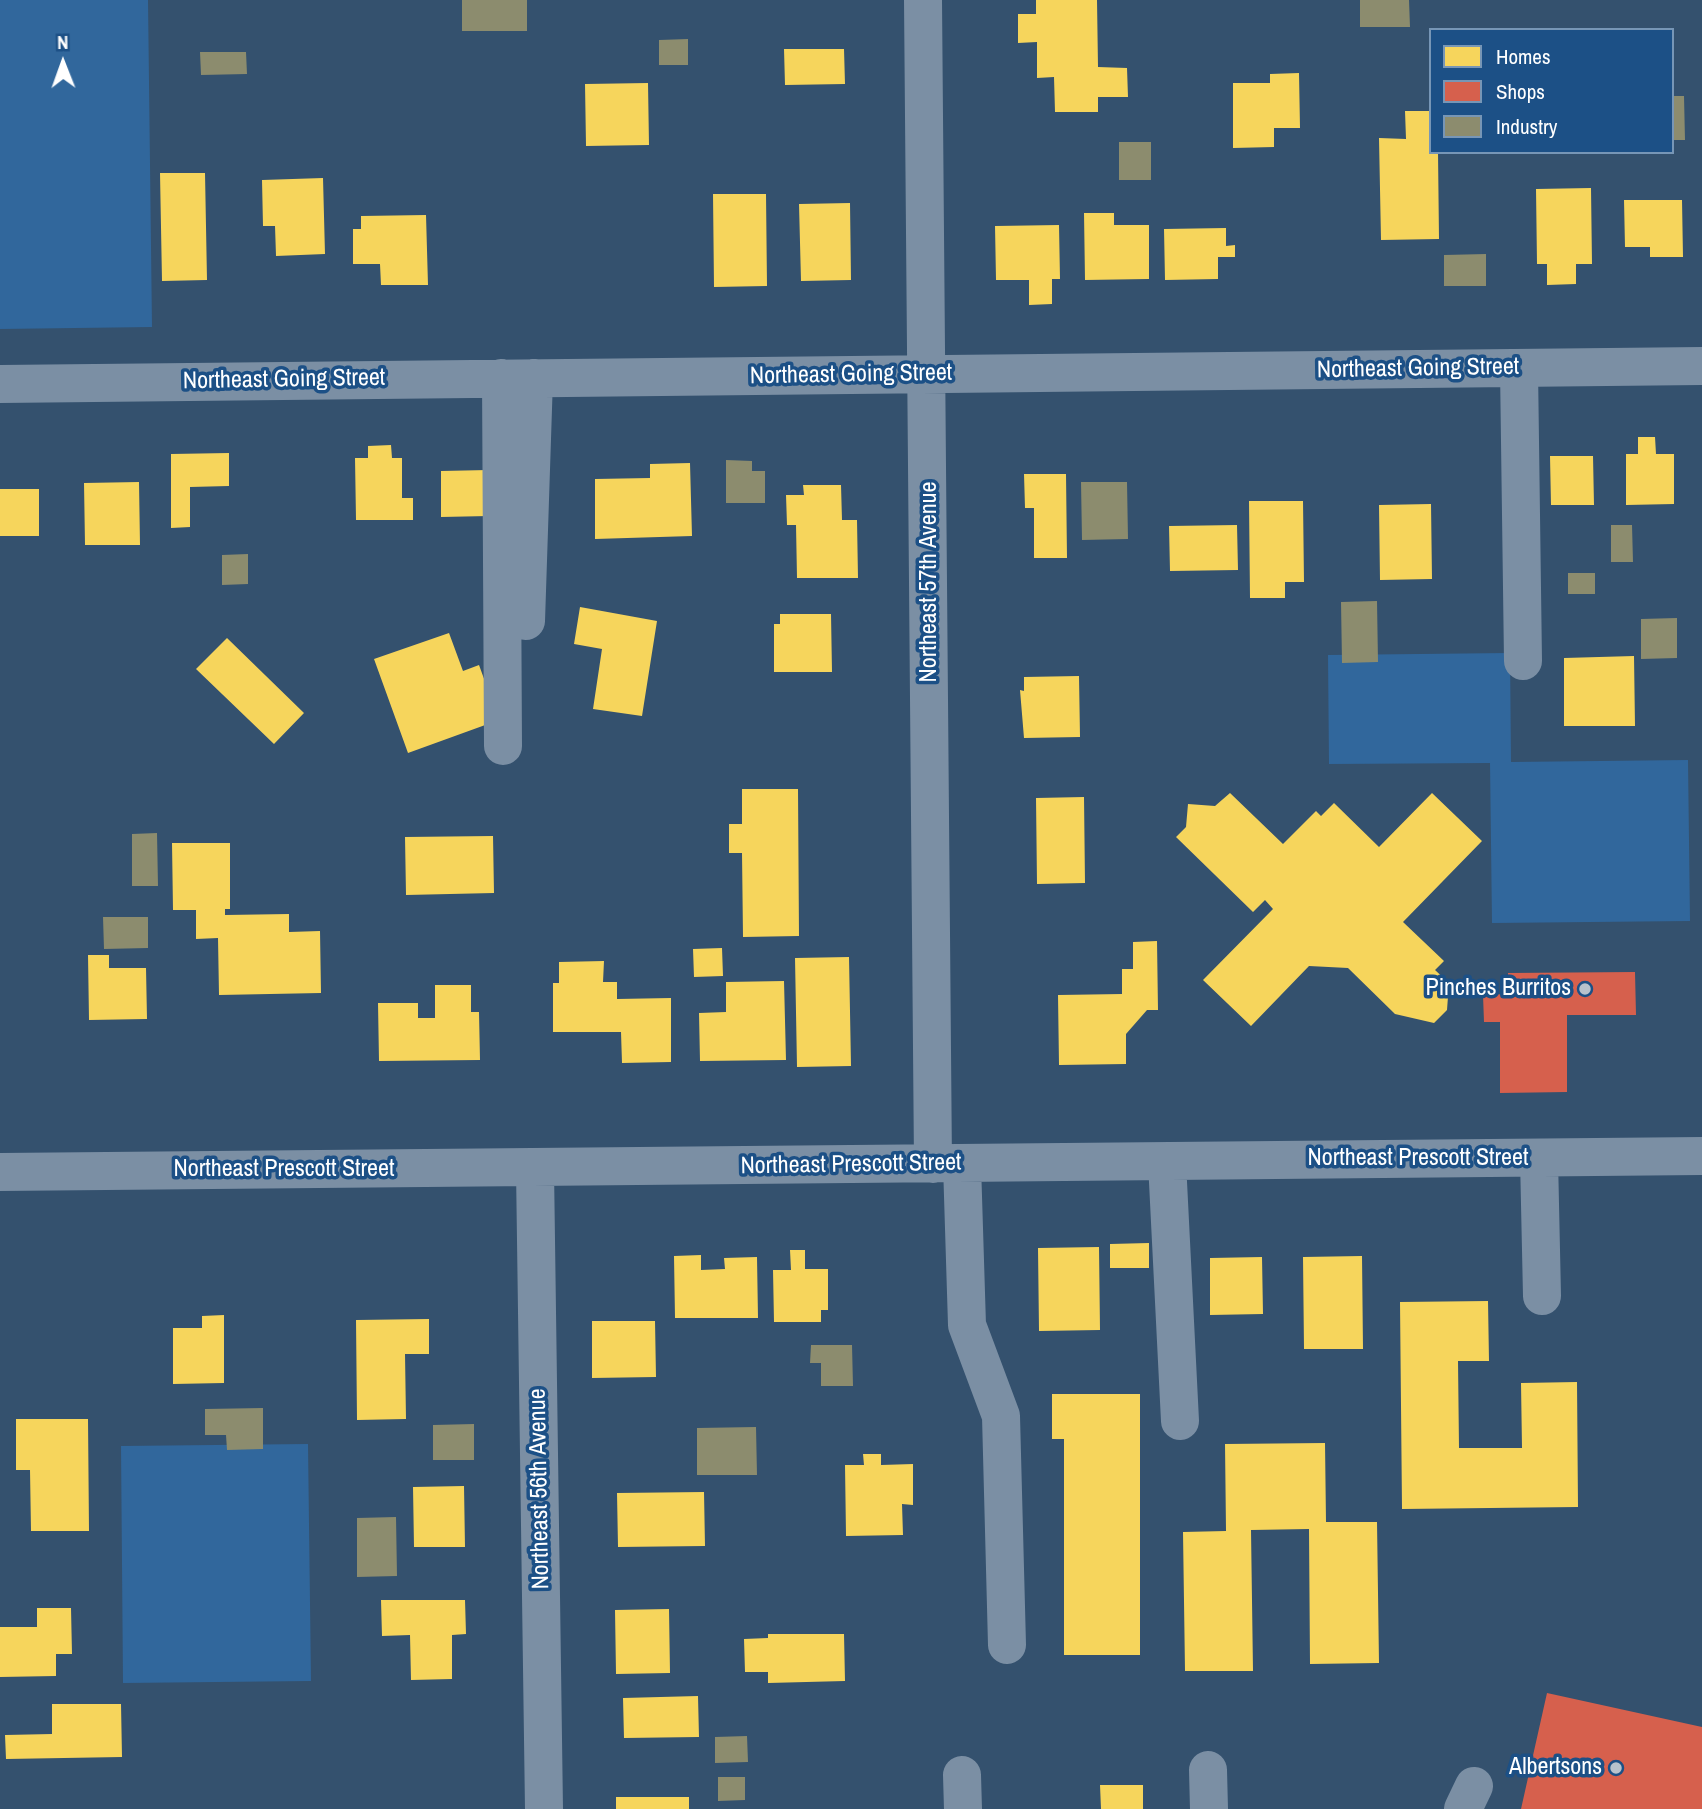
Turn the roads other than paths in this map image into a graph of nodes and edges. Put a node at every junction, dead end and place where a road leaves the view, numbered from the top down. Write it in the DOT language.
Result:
graph roads {
  1 [pos="923,0"];
  2 [pos="1702,366"];
  3 [pos="1519,368"];
  4 [pos="929,374"];
  5 [pos="518,378"];
  6 [pos="0,384"];
  7 [pos="1523,661"];
  8 [pos="524,684"];
  9 [pos="503,746"];
  10 [pos="1702,1156"];
  11 [pos="1539,1158"];
  12 [pos="1167,1162"];
  13 [pos="948,1164"];
  14 [pos="536,1169"];
  15 [pos="0,1172"];
  16 [pos="1542,1296"];
  17 [pos="1180,1421"];
  18 [pos="1007,1645"];
  19 [pos="1208,1770"];
  20 [pos="544,1809"];
  21 [pos="1209,1809"];
  1 -- 4 [label="street, Northeast 57th Avenue"];
  2 -- 3 [label="street, Northeast Going Street"];
  3 -- 4 [label="street, Northeast Going Street"];
  3 -- 7 [label="street"];
  4 -- 5 [label="street, Northeast Going Street"];
  4 -- 13 [label="street, Northeast 57th Avenue"];
  5 -- 6 [label="street, Northeast Going Street"];
  5 -- 8 [label="street"];
  5 -- 9 [label="street"];
  10 -- 11 [label="street, Northeast Prescott Street"];
  11 -- 12 [label="street, Northeast Prescott Street"];
  11 -- 16 [label="street"];
  12 -- 13 [label="street, Northeast Prescott Street"];
  12 -- 17 [label="street"];
  13 -- 14 [label="street, Northeast Prescott Street"];
  13 -- 18 [label="street, Northeast 57th Avenue"];
  14 -- 15 [label="street, Northeast Prescott Street"];
  14 -- 20 [label="street, Northeast 56th Avenue"];
  19 -- 21 [label="street"];
}
